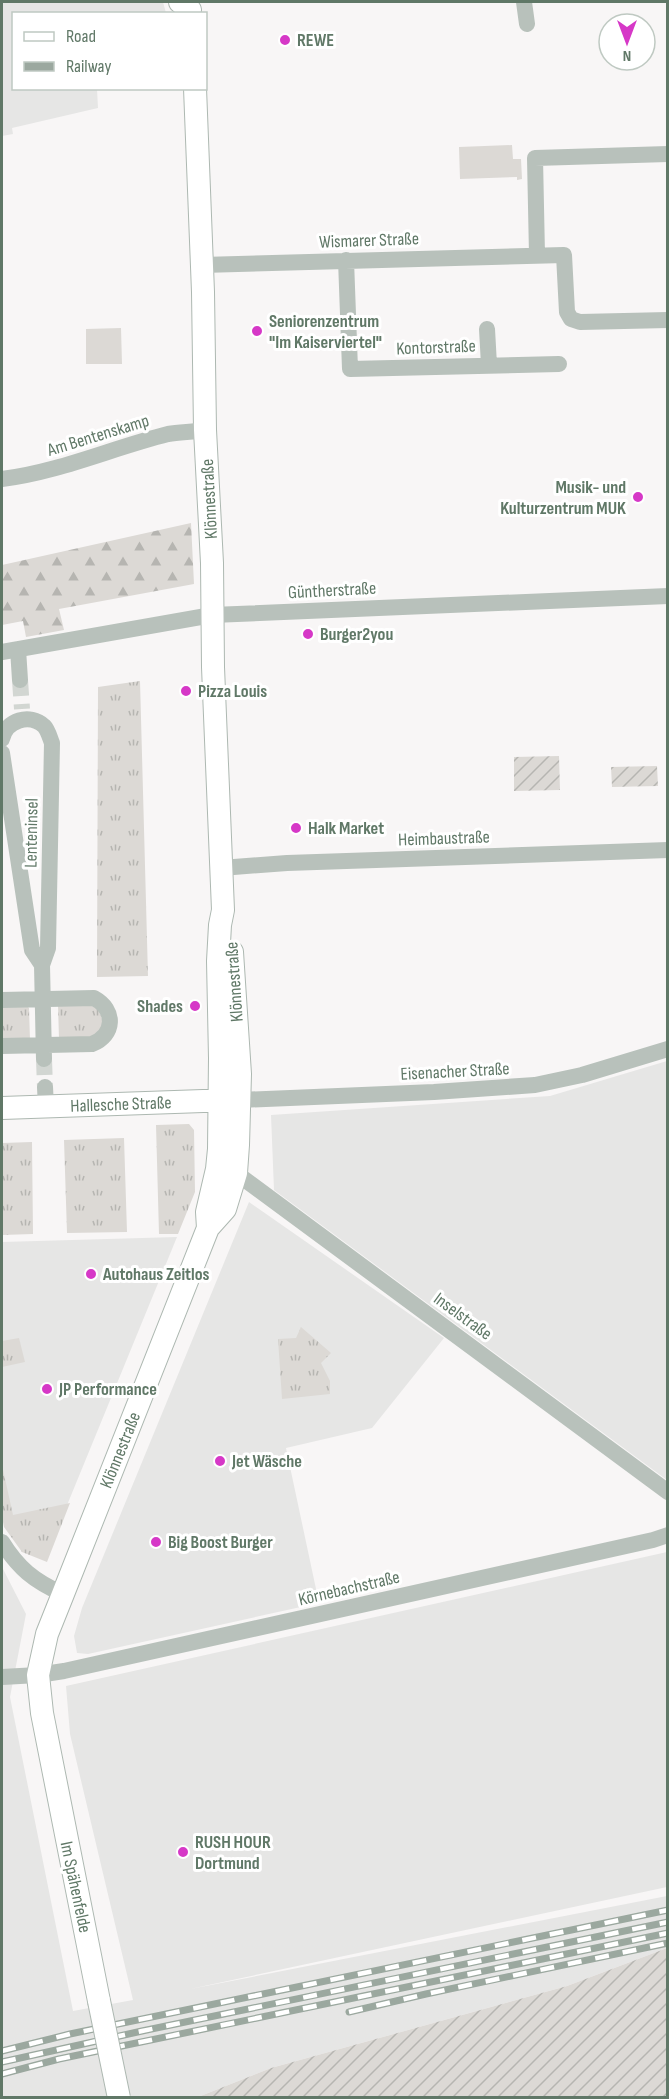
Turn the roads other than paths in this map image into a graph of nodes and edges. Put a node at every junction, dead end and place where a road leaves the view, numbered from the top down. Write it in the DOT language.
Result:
graph roads {
  1 [pos="524,2"];
  2 [pos="527,24"];
  3 [pos="195,90"];
  4 [pos="668,154"];
  5 [pos="537,255"];
  6 [pos="346,260"];
  7 [pos="202,265"];
  8 [pos="668,320"];
  9 [pos="488,329"];
  10 [pos="559,364"];
  11 [pos="489,365"];
  12 [pos="205,430"];
  13 [pos="2,479"];
  14 [pos="668,596"];
  15 [pos="212,615"];
  16 [pos="18,650"];
  17 [pos="2,652"];
  18 [pos="20,680"];
  19 [pos="2,739"];
  20 [pos="2,753"];
  21 [pos="668,850"];
  22 [pos="221,868"];
  23 [pos="42,965"];
  24 [pos="43,999"];
  25 [pos="2,1000"];
  26 [pos="2,1046"];
  27 [pos="668,1049"];
  28 [pos="44,1052"];
  29 [pos="230,1100"];
  30 [pos="2,1108"];
  31 [pos="236,1173"];
  32 [pos="208,1228"];
  33 [pos="668,1492"];
  34 [pos="668,1535"];
  35 [pos="2,1542"];
  36 [pos="8,1563"];
  37 [pos="63,1594"];
  38 [pos="38,1676"];
  39 [pos="2,1677"];
  40 [pos="119,2097"];
  1 -- 2 [label="street"];
  3 -- 7 [label="main road, Klönnestraße"];
  4 -- 5 [label="street"];
  5 -- 6 [label="street, Wismarer Straße"];
  5 -- 8 [label="street, Wismarer Straße"];
  6 -- 7 [label="street, Wismarer Straße"];
  6 -- 11 [label="street, Kontorstraße"];
  7 -- 12 [label="main road, Klönnestraße"];
  9 -- 11 [label="street, Kontorstraße"];
  10 -- 11 [label="street, Kontorstraße"];
  12 -- 13 [label="street, Am Bentenskamp"];
  12 -- 15 [label="main road, Klönnestraße"];
  14 -- 15 [label="street, Güntherstraße"];
  15 -- 16 [label="street, Güntherstraße"];
  15 -- 22 [label="main road, Klönnestraße"];
  16 -- 17 [label="street, Güntherstraße"];
  16 -- 18 [label="street"];
  19 -- 23 [label="street, Lenteninsel"];
  20 -- 23 [label="street, Lenteninsel"];
  21 -- 22 [label="street, Heimbaustraße"];
  22 -- 29 [label="main road, Klönnestraße"];
  23 -- 24 [label="street, Lenteninsel"];
  24 -- 25 [label="street"];
  24 -- 28 [label="street, Lenteninsel"];
  24 -- 28 [label="street"];
  26 -- 28 [label="street"];
  27 -- 29 [label="street, Eisenacher Straße"];
  29 -- 30 [label="main road, Hallesche Straße"];
  29 -- 31 [label="main road, Klönnestraße"];
  29 -- 32 [label="main road, Klönnestraße"];
  31 -- 32 [label="main road, Klönnestraße"];
  31 -- 33 [label="street, Inselstraße"];
  32 -- 37 [label="main road, Klönnestraße"];
  34 -- 38 [label="street, Körnebachstraße"];
  35 -- 36 [label="street"];
  36 -- 37 [label="street"];
  37 -- 38 [label="main road, Klönnestraße"];
  38 -- 39 [label="street, Körnebachstraße"];
  38 -- 40 [label="main road, Im Spähenfelde, bridge"];
}
